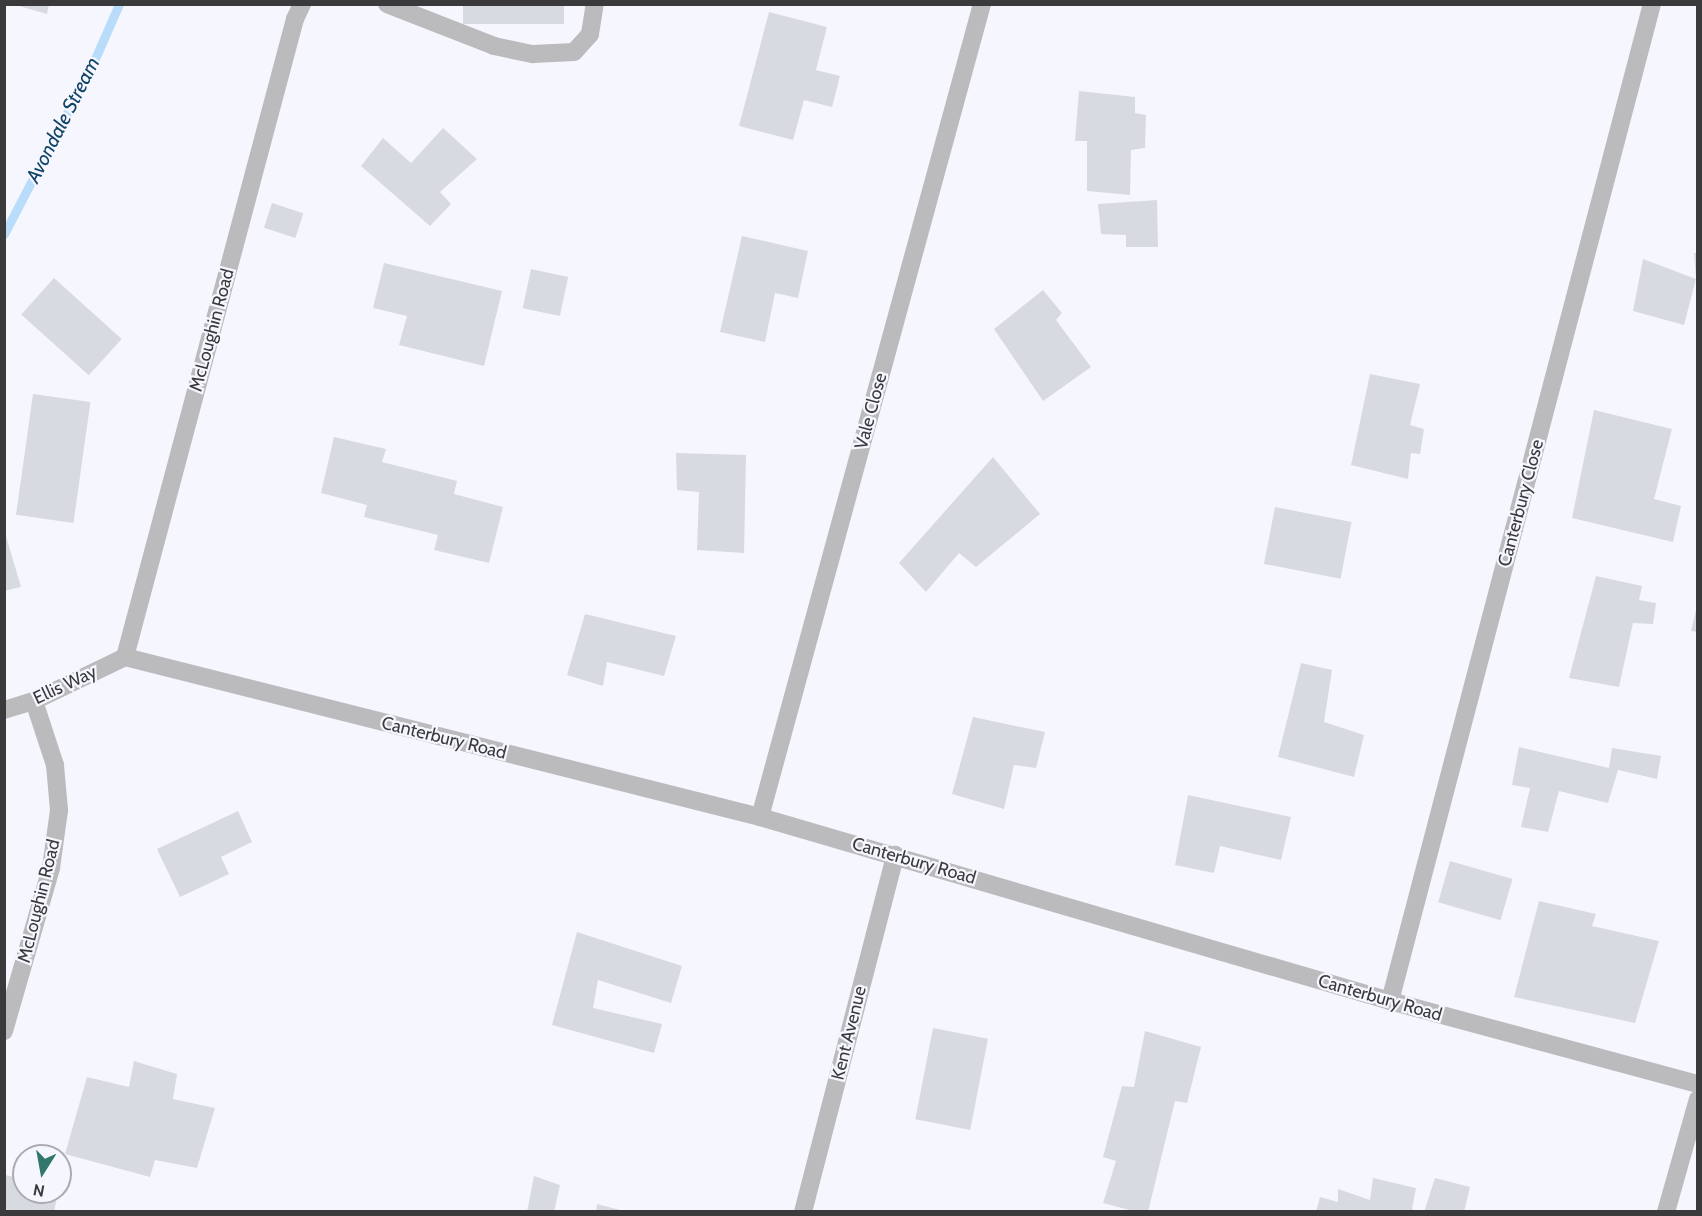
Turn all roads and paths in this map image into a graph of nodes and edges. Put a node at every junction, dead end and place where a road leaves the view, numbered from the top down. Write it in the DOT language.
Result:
graph roads {
  1 [pos="302,4"];
  2 [pos="387,4"];
  3 [pos="595,4"];
  4 [pos="982,4"];
  5 [pos="1652,4"];
  6 [pos="124,657"];
  7 [pos="34,701"];
  8 [pos="4,710"];
  9 [pos="760,817"];
  10 [pos="895,855"];
  11 [pos="1390,1001"];
  12 [pos="4,1030"];
  13 [pos="1698,1084"];
  14 [pos="1698,1099"];
  15 [pos="803,1212"];
  16 [pos="1666,1212"];
  1 -- 6 [label="street, McLoughin Road"];
  2 -- 3 [label="street"];
  4 -- 9 [label="street, Vale Close"];
  5 -- 11 [label="street, Canterbury Close"];
  6 -- 7 [label="street, Ellis Way"];
  6 -- 9 [label="street, Canterbury Road"];
  7 -- 8 [label="street, Ellis Way"];
  7 -- 12 [label="street, McLoughin Road"];
  9 -- 10 [label="street, Canterbury Road"];
  10 -- 11 [label="street, Canterbury Road"];
  10 -- 15 [label="street, Kent Avenue"];
  11 -- 13 [label="street, Canterbury Road"];
  14 -- 16 [label="street"];
}
